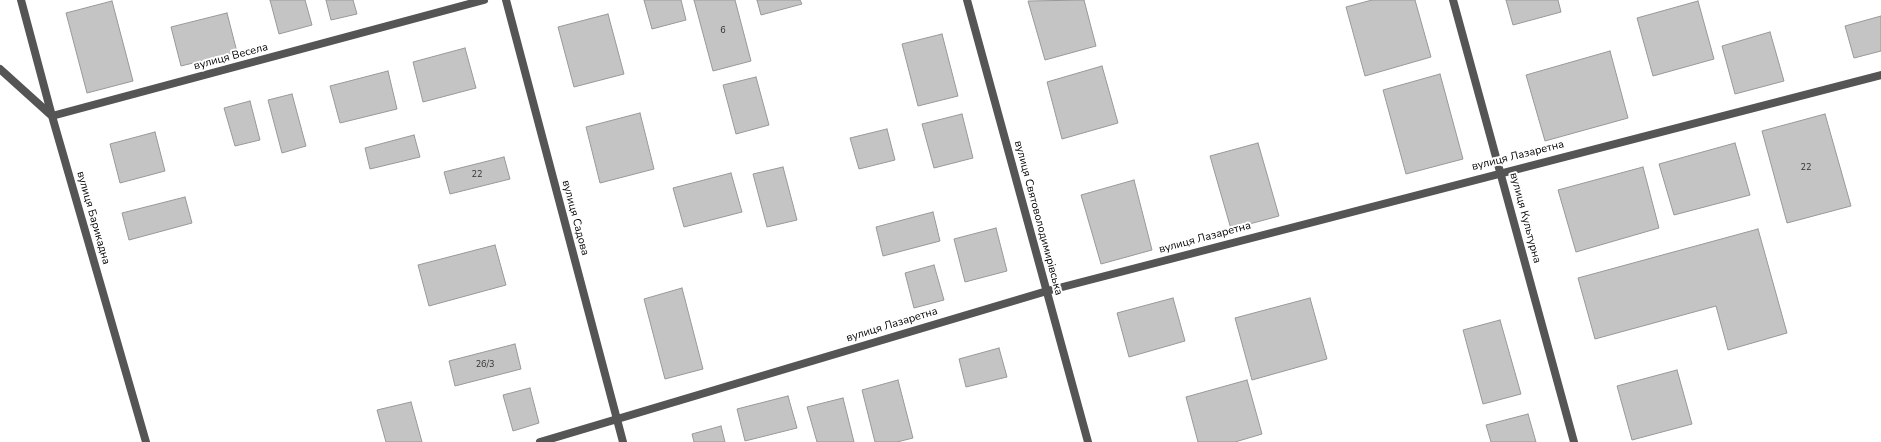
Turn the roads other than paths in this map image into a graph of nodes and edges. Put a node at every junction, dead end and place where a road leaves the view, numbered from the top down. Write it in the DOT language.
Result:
graph roads {
  1 [pos="21,0"];
  2 [pos="484,0"];
  3 [pos="506,0"];
  4 [pos="966,0"];
  5 [pos="1453,0"];
  6 [pos="0,69"];
  7 [pos="1881,75"];
  8 [pos="52,116"];
  9 [pos="1501,172"];
  10 [pos="1047,291"];
  11 [pos="616,419"];
  12 [pos="146,442"];
  13 [pos="540,442"];
  14 [pos="623,442"];
  15 [pos="1088,442"];
  16 [pos="1574,442"];
  1 -- 8 [label="street, вулиця Барикадна"];
  2 -- 8 [label="street, вулиця Весела"];
  3 -- 11 [label="street, вулиця Садова"];
  4 -- 10 [label="street, вулиця Святоволодимирівська"];
  5 -- 9 [label="street, вулиця Культурна"];
  6 -- 8 [label="street"];
  7 -- 9 [label="street, вулиця Лазаретна"];
  8 -- 12 [label="street, вулиця Барикадна"];
  9 -- 10 [label="street, вулиця Лазаретна"];
  9 -- 16 [label="street, вулиця Культурна"];
  10 -- 11 [label="street, вулиця Лазаретна"];
  10 -- 15 [label="street, вулиця Святоволодимирівська"];
  11 -- 13 [label="street, вулиця Лазаретна"];
  11 -- 14 [label="street, вулиця Садова"];
}
